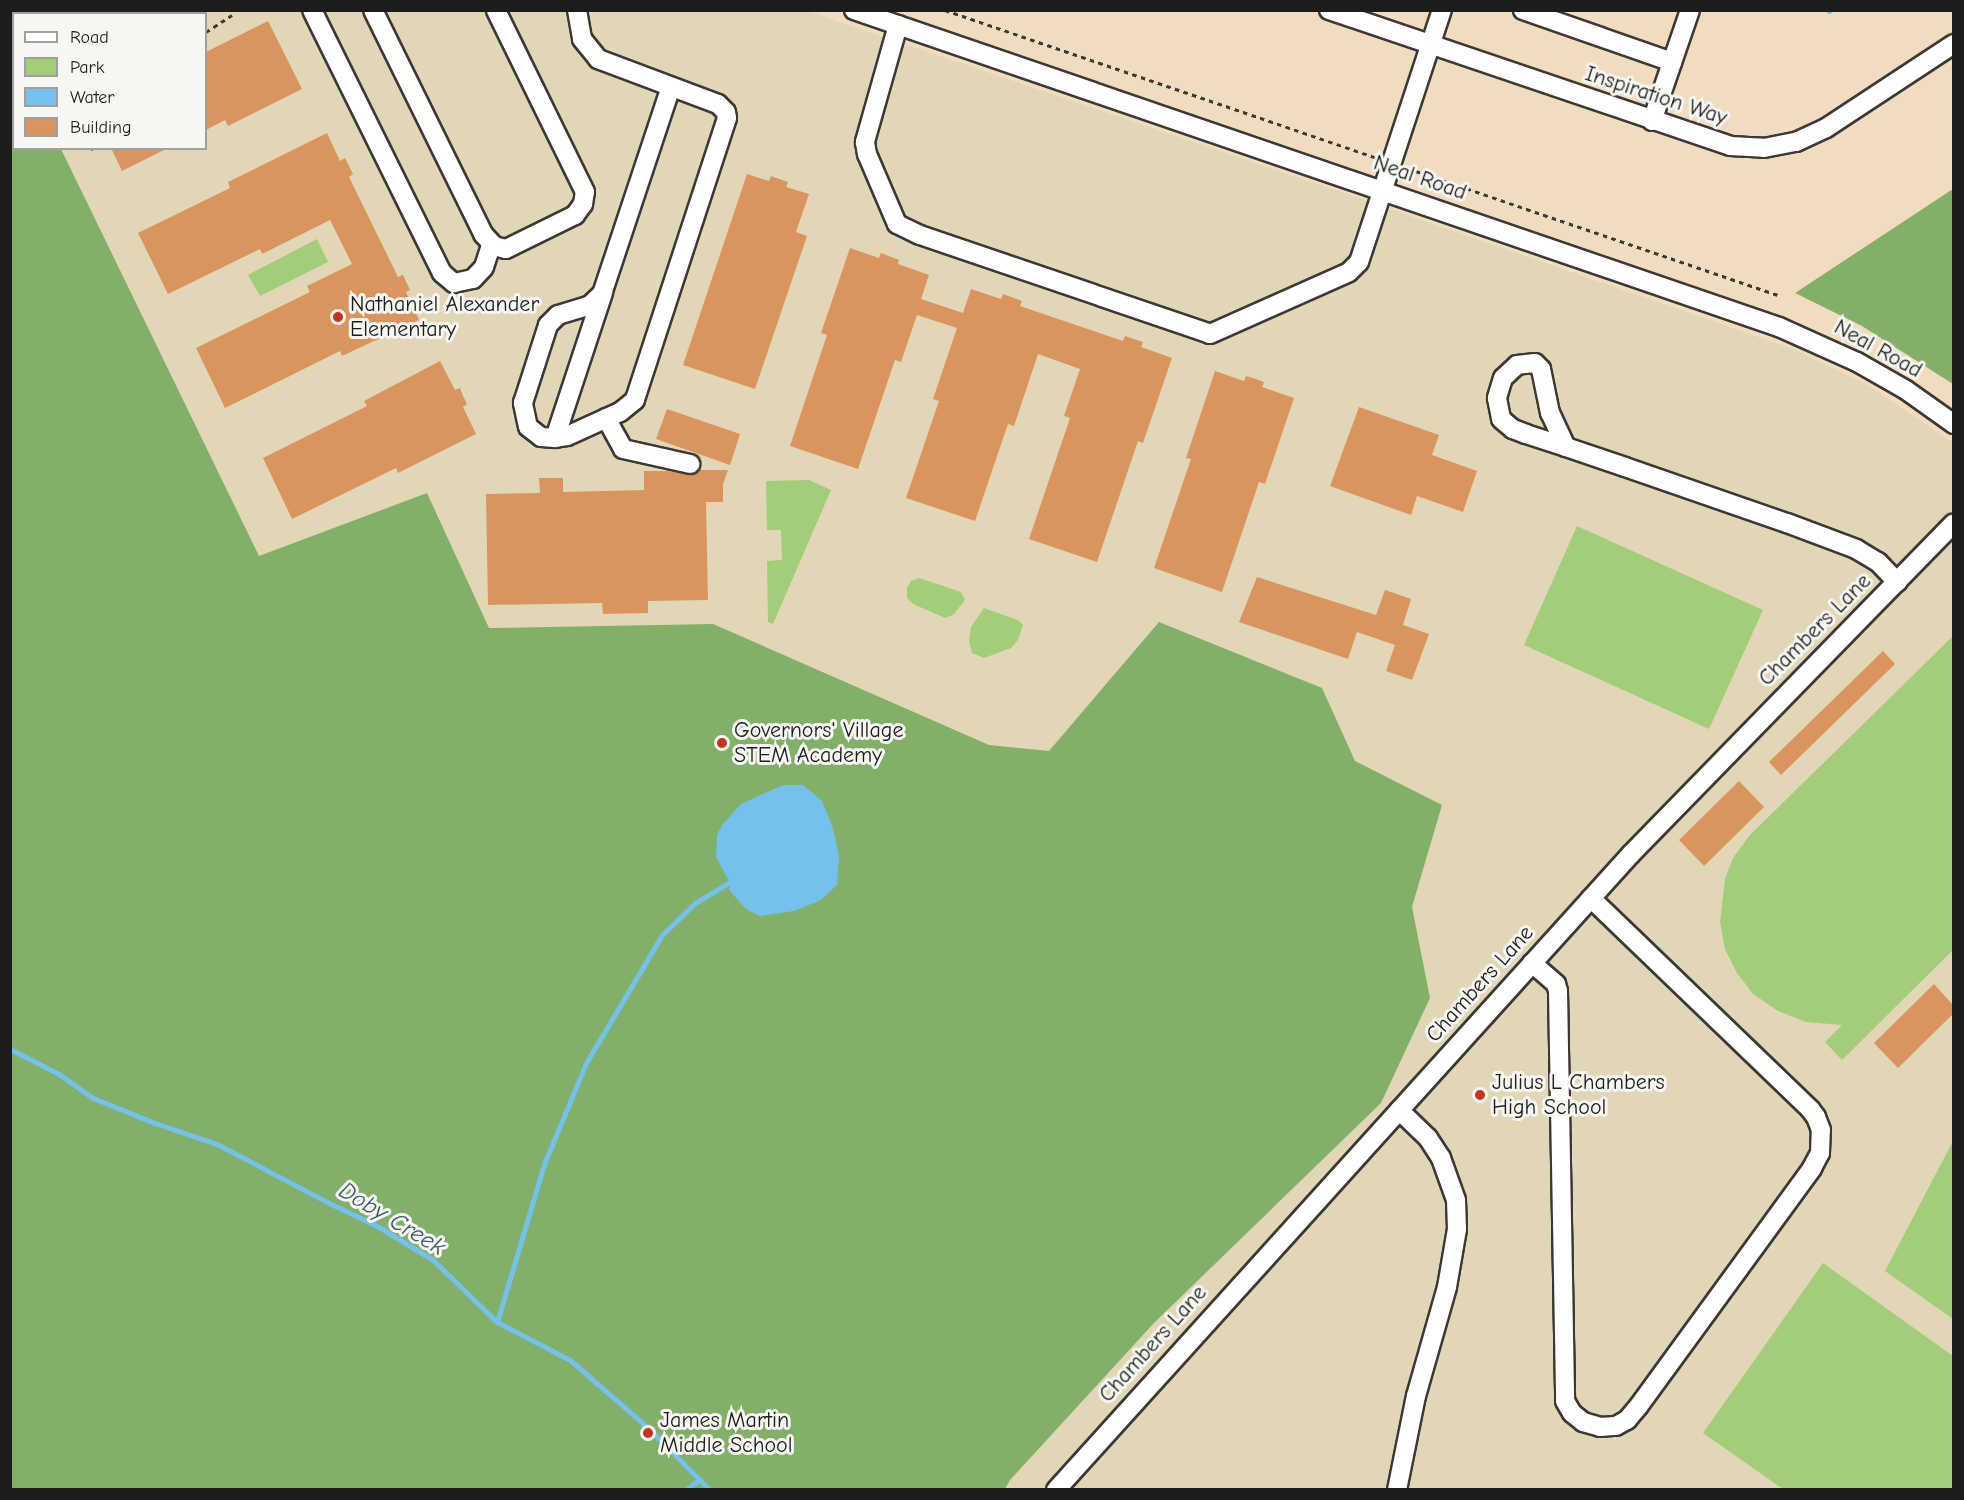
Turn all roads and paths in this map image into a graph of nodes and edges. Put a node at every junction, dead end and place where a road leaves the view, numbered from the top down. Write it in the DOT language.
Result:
graph roads {
  1 [pos="312,10"];
  2 [pos="373,10"];
  3 [pos="496,10"];
  4 [pos="577,10"];
  5 [pos="854,10"];
  6 [pos="945,10"];
  7 [pos="1329,10"];
  8 [pos="1442,10"];
  9 [pos="1523,10"];
  10 [pos="1690,10"];
  11 [pos="232,15"];
  12 [pos="898,25"];
  13 [pos="207,31"];
  14 [pos="1953,44"];
  15 [pos="1430,45"];
  16 [pos="1672,62"];
  17 [pos="670,87"];
  18 [pos="1652,121"];
  19 [pos="1364,153"];
  20 [pos="1419,172"];
  21 [pos="1382,190"];
  22 [pos="491,244"];
  23 [pos="606,285"];
  24 [pos="1778,296"];
  25 [pos="606,418"];
  26 [pos="1953,424"];
  27 [pos="555,438"];
  28 [pos="1566,447"];
  29 [pos="690,464"];
  30 [pos="1953,523"];
  31 [pos="1897,582"];
  32 [pos="1591,898"];
  33 [pos="1532,963"];
  34 [pos="1399,1110"];
  35 [pos="1056,1490"];
  36 [pos="1397,1490"];
  1 -- 22 [label="street"];
  2 -- 22 [label="street"];
  3 -- 22 [label="street"];
  4 -- 17 [label="street"];
  5 -- 12 [label="street, Neal Road"];
  6 -- 19 [label="path"];
  7 -- 15 [label="street, Inspiration Way"];
  8 -- 15 [label="street"];
  9 -- 16 [label="street"];
  10 -- 16 [label="street"];
  11 -- 13 [label="path"];
  12 -- 21 [label="street, Neal Road"];
  12 -- 21 [label="street"];
  14 -- 18 [label="street, Inspiration Way"];
  15 -- 18 [label="street, Inspiration Way"];
  15 -- 21 [label="street"];
  16 -- 18 [label="street"];
  17 -- 23 [label="street"];
  17 -- 25 [label="street"];
  20 -- 24 [label="path"];
  21 -- 26 [label="street, Neal Road"];
  23 -- 27 [label="street"];
  23 -- 27 [label="street"];
  25 -- 27 [label="street"];
  25 -- 29 [label="street"];
  28 -- 28 [label="street"];
  28 -- 31 [label="street"];
  30 -- 31 [label="street, Chambers Lane"];
  31 -- 32 [label="street, Chambers Lane"];
  32 -- 33 [label="street, Chambers Lane"];
  32 -- 33 [label="street"];
  33 -- 34 [label="street, Chambers Lane"];
  34 -- 35 [label="street, Chambers Lane"];
  34 -- 36 [label="street"];
}
